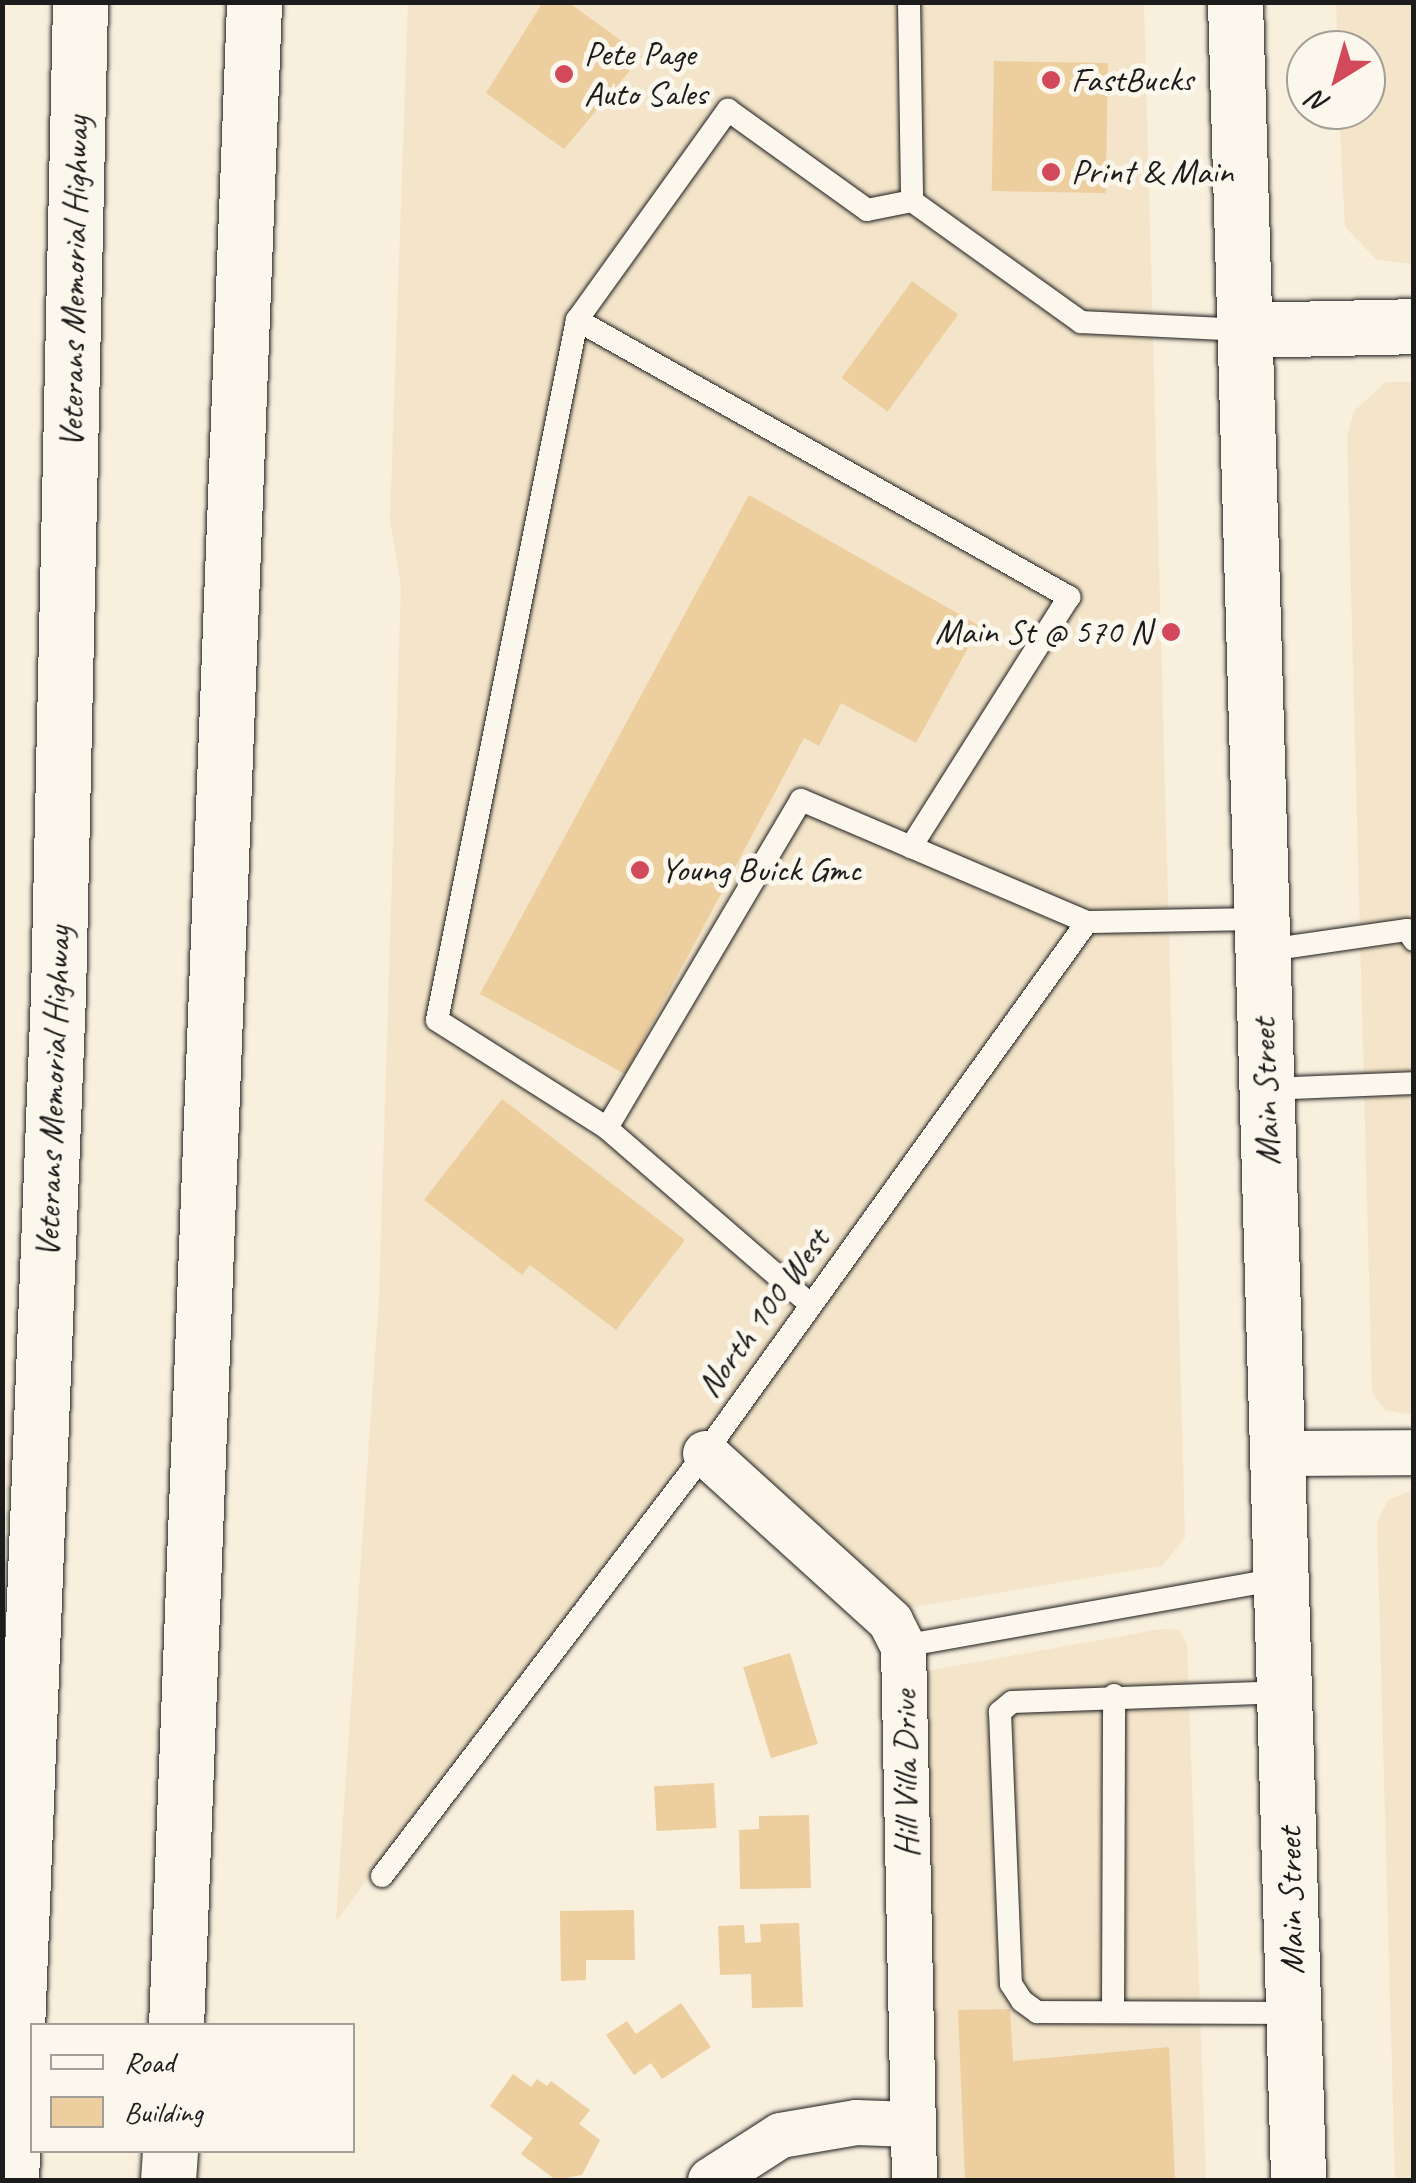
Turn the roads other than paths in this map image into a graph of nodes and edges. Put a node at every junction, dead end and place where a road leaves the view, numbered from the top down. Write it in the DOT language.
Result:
graph roads {
  1 [pos="80,2"];
  2 [pos="254,2"];
  3 [pos="909,2"];
  4 [pos="1234,2"];
  5 [pos="912,201"];
  6 [pos="577,320"];
  7 [pos="1414,326"];
  8 [pos="1244,330"];
  9 [pos="911,847"];
  10 [pos="1087,922"];
  11 [pos="1260,935"];
  12 [pos="1414,940"];
  13 [pos="1414,1083"];
  14 [pos="1266,1088"];
  15 [pos="607,1128"];
  16 [pos="812,1305"];
  17 [pos="1276,1452"];
  18 [pos="1414,1452"];
  19 [pos="705,1453"];
  20 [pos="1280,1579"];
  21 [pos="903,1646"];
  22 [pos="1286,1692"];
  23 [pos="1114,1696"];
  24 [pos="382,1876"];
  25 [pos="1112,2012"];
  26 [pos="1293,2013"];
  27 [pos="176,2023"];
  28 [pos="912,2124"];
  29 [pos="170,2153"];
  30 [pos="11,2180"];
  31 [pos="168,2180"];
  32 [pos="710,2180"];
  33 [pos="914,2180"];
  34 [pos="1298,2180"];
  1 -- 30 [label="main road, Veterans Memorial Highway"];
  2 -- 27 [label="main road"];
  3 -- 5 [label="lane"];
  4 -- 8 [label="main road, Main Street"];
  5 -- 6 [label="lane"];
  5 -- 8 [label="lane"];
  6 -- 9 [label="lane"];
  6 -- 15 [label="lane"];
  7 -- 8 [label="main road"];
  8 -- 11 [label="main road, Main Street"];
  9 -- 10 [label="lane"];
  9 -- 15 [label="lane"];
  10 -- 11 [label="lane"];
  10 -- 16 [label="lane, North 100 West"];
  11 -- 12 [label="lane"];
  11 -- 14 [label="main road, Main Street"];
  13 -- 14 [label="lane"];
  14 -- 17 [label="main road, Main Street"];
  15 -- 16 [label="lane"];
  16 -- 19 [label="lane, North 100 West"];
  17 -- 18 [label="street"];
  17 -- 20 [label="main road, Main Street"];
  19 -- 21 [label="street, Hill Villa Drive"];
  19 -- 24 [label="lane, North 100 West"];
  20 -- 21 [label="lane"];
  20 -- 22 [label="main road, Main Street"];
  21 -- 28 [label="street, Hill Villa Drive"];
  22 -- 23 [label="lane"];
  22 -- 26 [label="main road, Main Street"];
  23 -- 25 [label="lane"];
  23 -- 25 [label="lane"];
  25 -- 26 [label="lane"];
  26 -- 34 [label="main road, Main Street"];
  28 -- 32 [label="street"];
  28 -- 33 [label="street, Hill Villa Drive"];
  29 -- 31 [label="main road"];
}
